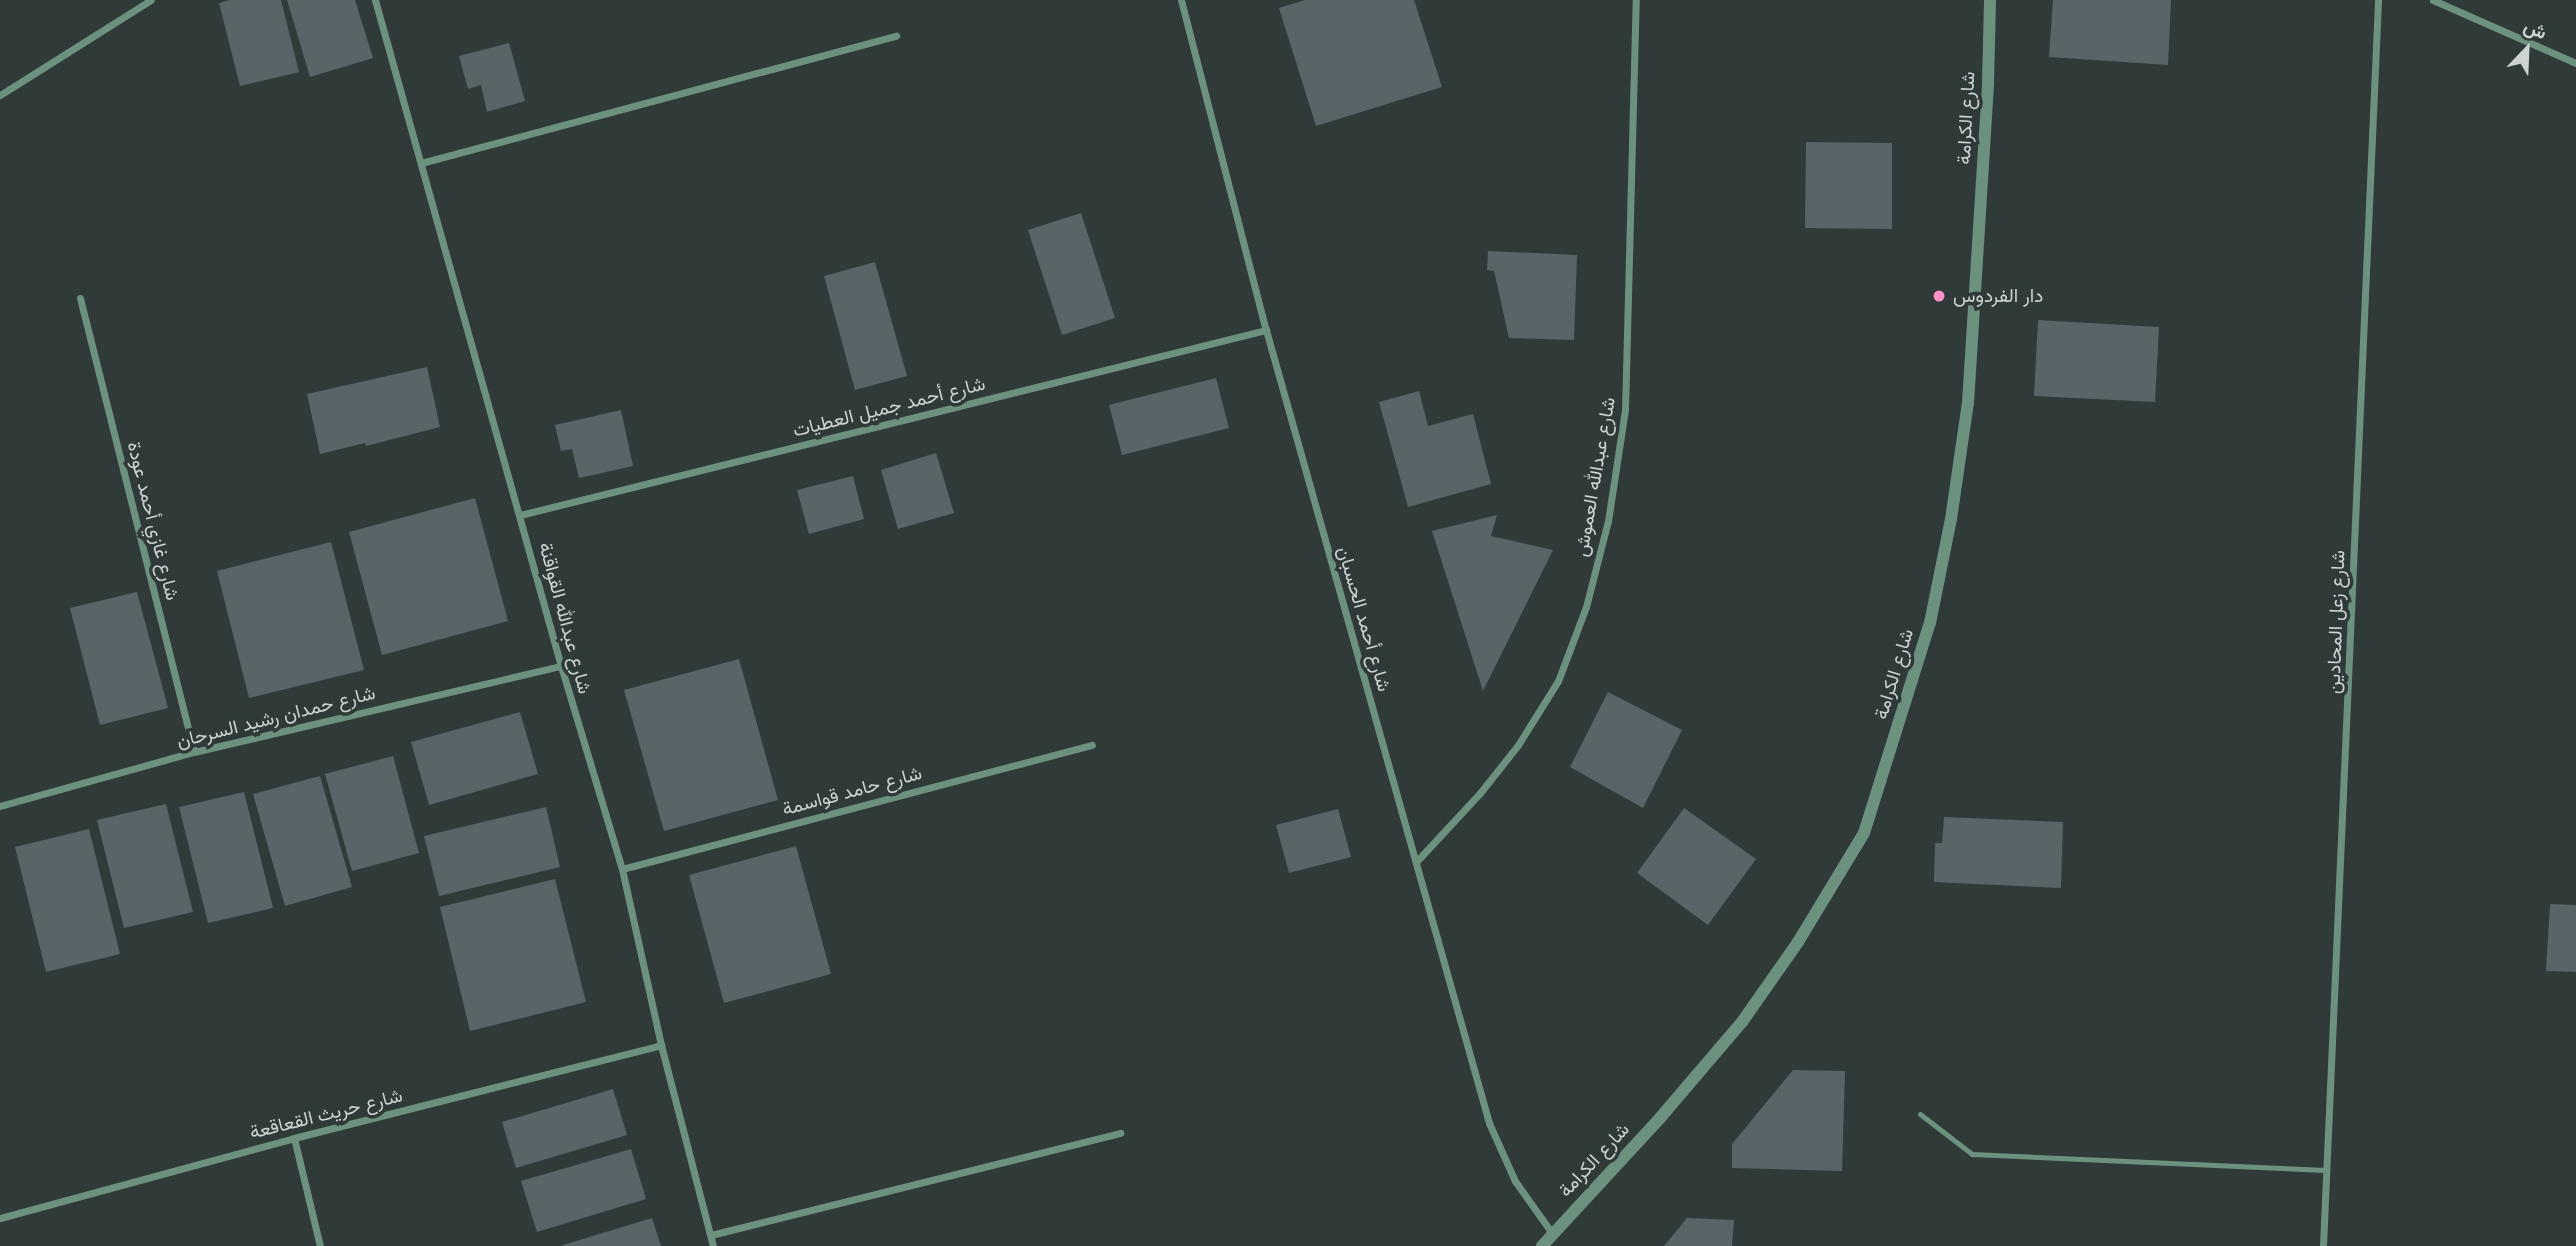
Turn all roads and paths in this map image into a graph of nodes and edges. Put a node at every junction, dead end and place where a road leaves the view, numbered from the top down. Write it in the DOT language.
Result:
graph roads {
  1 [pos="151,0"];
  2 [pos="375,0"];
  3 [pos="1181,0"];
  4 [pos="1636,0"];
  5 [pos="1990,0"];
  6 [pos="2378,0"];
  7 [pos="2433,0"];
  8 [pos="896,36"];
  9 [pos="2576,63"];
  10 [pos="0,95"];
  11 [pos="421,163"];
  12 [pos="80,298"];
  13 [pos="1266,330"];
  14 [pos="520,515"];
  15 [pos="561,666"];
  16 [pos="1092,745"];
  17 [pos="194,752"];
  18 [pos="0,806"];
  19 [pos="1416,862"];
  20 [pos="622,869"];
  21 [pos="662,1045"];
  22 [pos="1920,1114"];
  23 [pos="1120,1133"];
  24 [pos="294,1138"];
  25 [pos="2326,1170"];
  26 [pos="0,1218"];
  27 [pos="1552,1233"];
  28 [pos="711,1235"];
  29 [pos="320,1246"];
  30 [pos="713,1246"];
  31 [pos="1542,1246"];
  32 [pos="2323,1246"];
  1 -- 10 [label="street"];
  2 -- 11 [label="street, شارع عبدالله القواقنة"];
  3 -- 13 [label="street, شارع أحمد الحسبان"];
  4 -- 19 [label="street, شارع عبدالله العموش"];
  5 -- 27 [label="street, شارع الكرامة"];
  6 -- 25 [label="street, شارع زعل المحادين"];
  7 -- 9 [label="street"];
  8 -- 11 [label="street"];
  11 -- 14 [label="street, شارع عبدالله القواقنة"];
  12 -- 17 [label="street, شارع غازي أحمد عودة"];
  13 -- 14 [label="street, شارع أحمد جميل العطيات"];
  13 -- 19 [label="street, شارع أحمد الحسبان"];
  14 -- 15 [label="street, شارع عبدالله القواقنة"];
  15 -- 17 [label="street, شارع حمدان رشيد السرحان"];
  15 -- 20 [label="street, شارع عبدالله القواقنة"];
  16 -- 20 [label="street, شارع حامد قواسمة"];
  17 -- 18 [label="street, شارع حمدان رشيد السرحان"];
  19 -- 27 [label="street, شارع أحمد الحسبان"];
  20 -- 21 [label="street, شارع عبدالله القواقنة"];
  21 -- 24 [label="street, شارع حريث القعاقعة"];
  21 -- 28 [label="street, شارع عبدالله القواقنة"];
  22 -- 25 [label="lane"];
  23 -- 28 [label="street"];
  24 -- 26 [label="street, شارع حريث القعاقعة"];
  24 -- 29 [label="street"];
  25 -- 32 [label="street, شارع زعل المحادين"];
  27 -- 31 [label="street, شارع الكرامة"];
  28 -- 30 [label="street, شارع عبدالله القواقنة"];
}
